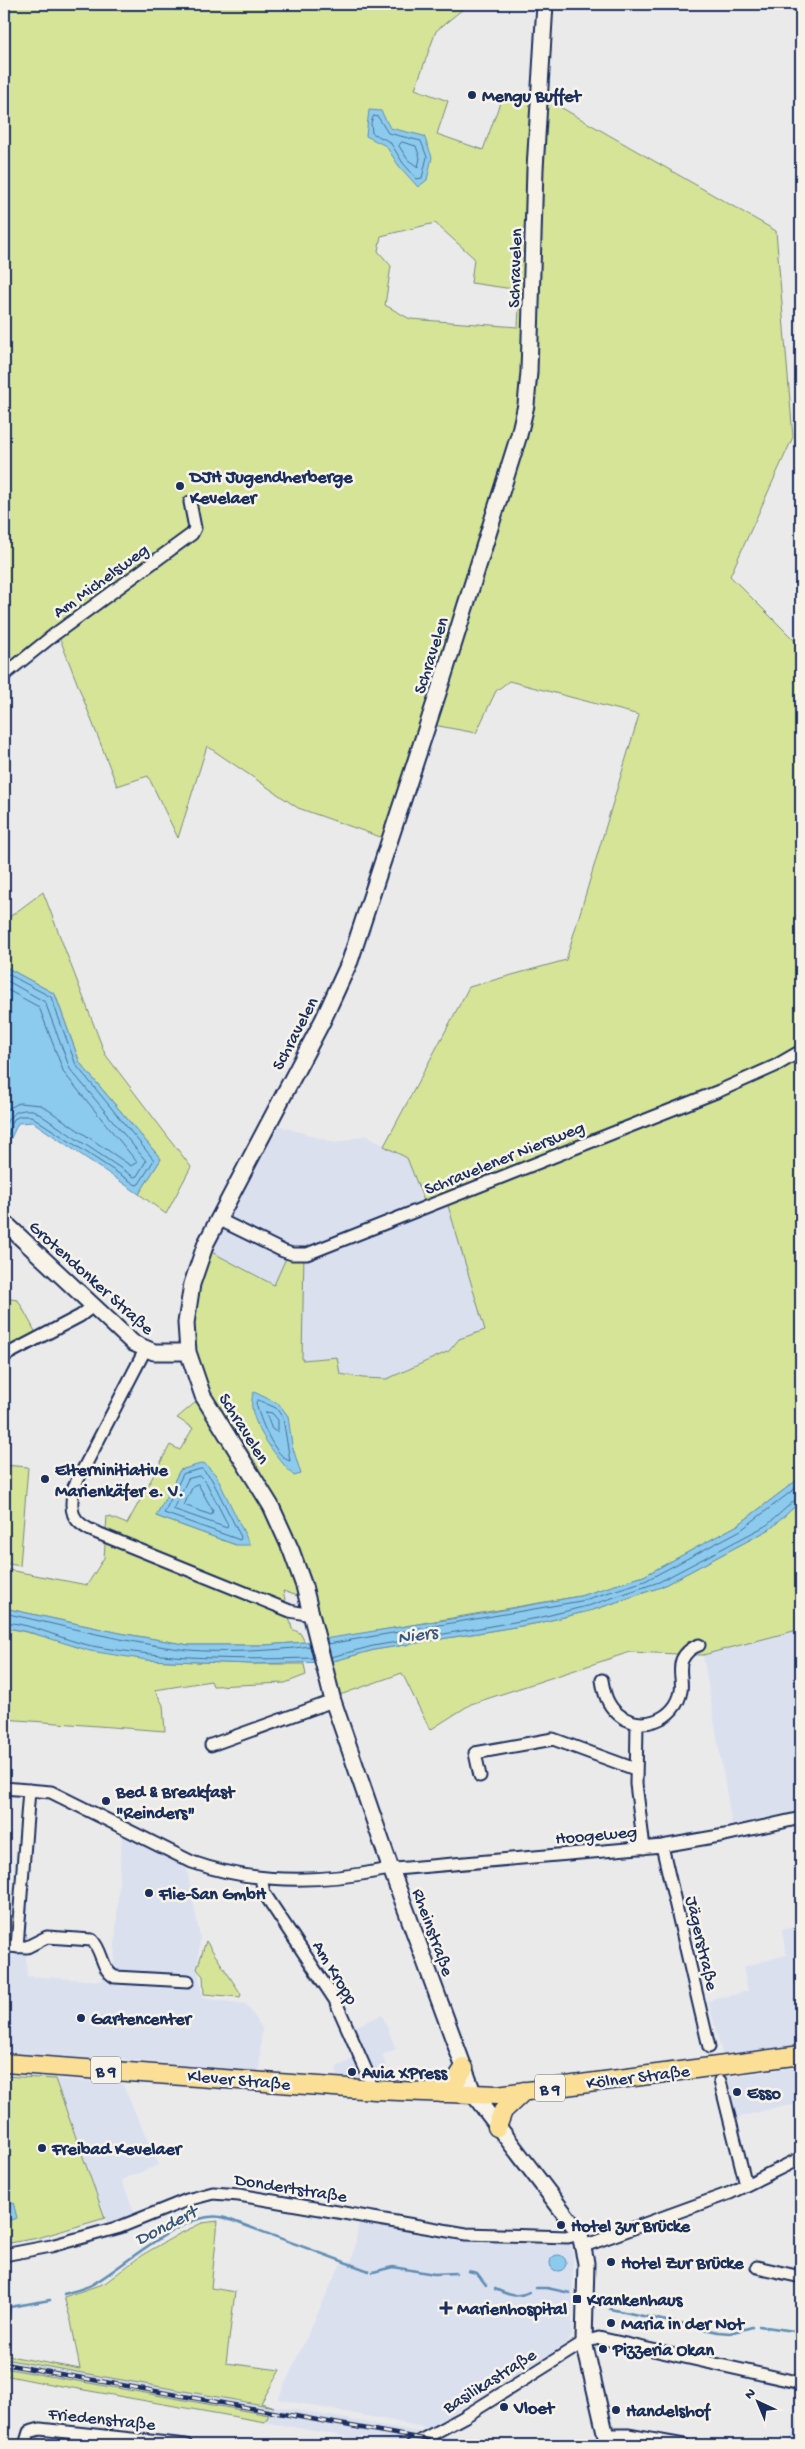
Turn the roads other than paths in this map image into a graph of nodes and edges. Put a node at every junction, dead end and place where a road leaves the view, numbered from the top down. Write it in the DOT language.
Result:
graph roads {
  1 [pos="545,4"];
  2 [pos="190,502"];
  3 [pos="4,675"];
  4 [pos="801,1051"];
  5 [pos="218,1219"];
  6 [pos="4,1222"];
  7 [pos="93,1306"];
  8 [pos="146,1350"];
  9 [pos="188,1352"];
  10 [pos="4,1356"];
  11 [pos="313,1622"];
  12 [pos="699,1645"];
  13 [pos="602,1680"];
  14 [pos="333,1701"];
  15 [pos="637,1723"];
  16 [pos="211,1745"];
  17 [pos="635,1768"];
  18 [pos="480,1776"];
  19 [pos="4,1788"];
  20 [pos="29,1790"];
  21 [pos="801,1818"];
  22 [pos="662,1846"];
  23 [pos="644,1848"];
  24 [pos="390,1869"];
  25 [pos="261,1878"];
  26 [pos="4,1946"];
  27 [pos="17,1947"];
  28 [pos="188,1980"];
  29 [pos="709,2047"];
  30 [pos="801,2056"];
  31 [pos="4,2063"];
  32 [pos="464,2068"];
  33 [pos="720,2081"];
  34 [pos="371,2090"];
  35 [pos="524,2091"];
  36 [pos="441,2093"];
  37 [pos="474,2094"];
  38 [pos="497,2127"];
  39 [pos="801,2158"];
  40 [pos="746,2185"];
  41 [pos="582,2240"];
  42 [pos="4,2255"];
  43 [pos="758,2267"];
  44 [pos="801,2276"];
  45 [pos="584,2342"];
  46 [pos="801,2383"];
  47 [pos="607,2440"];
  48 [pos="25,2445"];
  49 [pos="186,2445"];
  50 [pos="412,2445"];
  51 [pos="684,2445"];
  1 -- 5 [label="main road, Schravelen"];
  2 -- 3 [label="street, Am Michelsweg"];
  4 -- 5 [label="street, Schravelener Niersweg"];
  5 -- 9 [label="main road, Schravelen"];
  6 -- 7 [label="main road, Grotendonker Straße"];
  7 -- 8 [label="main road, Grotendonker Straße"];
  7 -- 10 [label="street"];
  8 -- 9 [label="main road, Grotendonker Straße"];
  8 -- 11 [label="street"];
  9 -- 11 [label="main road, Schravelen"];
  11 -- 14 [label="main road, Rheinstraße"];
  12 -- 15 [label="street"];
  13 -- 15 [label="street"];
  14 -- 16 [label="street"];
  14 -- 24 [label="main road, Rheinstraße"];
  15 -- 17 [label="street"];
  17 -- 18 [label="street"];
  17 -- 23 [label="street"];
  19 -- 20 [label="street, Hoogeweg"];
  20 -- 25 [label="street, Hoogeweg"];
  20 -- 27 [label="street"];
  21 -- 22 [label="street, Hoogeweg"];
  22 -- 23 [label="street, Hoogeweg"];
  22 -- 29 [label="street, Jägerstraße"];
  23 -- 24 [label="street, Hoogeweg"];
  24 -- 25 [label="street, Hoogeweg"];
  24 -- 32 [label="main road, Rheinstraße"];
  25 -- 34 [label="street, Am Kropp"];
  26 -- 27 [label="street"];
  27 -- 28 [label="street"];
  30 -- 35 [label="main road, Kölner Straße / B 9"];
  31 -- 34 [label="main road, Klever Straße / B 9"];
  32 -- 36 [label="main road"];
  32 -- 37 [label="main road, Rheinstraße"];
  33 -- 40 [label="street"];
  34 -- 36 [label="main road, Klever Straße / B 9"];
  35 -- 37 [label="main road, Kölner Straße / B 9"];
  35 -- 38 [label="main road"];
  36 -- 37 [label="main road, Klever Straße / B 9"];
  37 -- 38 [label="main road, Rheinstraße"];
  38 -- 41 [label="main road, Rheinstraße"];
  39 -- 40 [label="street, Dondertstraße"];
  40 -- 41 [label="street, Dondertstraße"];
  41 -- 42 [label="street, Dondertstraße"];
  41 -- 45 [label="main road"];
  43 -- 44 [label="street"];
  45 -- 46 [label="street"];
  45 -- 47 [label="main road"];
  45 -- 50 [label="street, Basilikastraße"];
  47 -- 51 [label="street"];
  48 -- 49 [label="street, Friedenstraße"];
}
